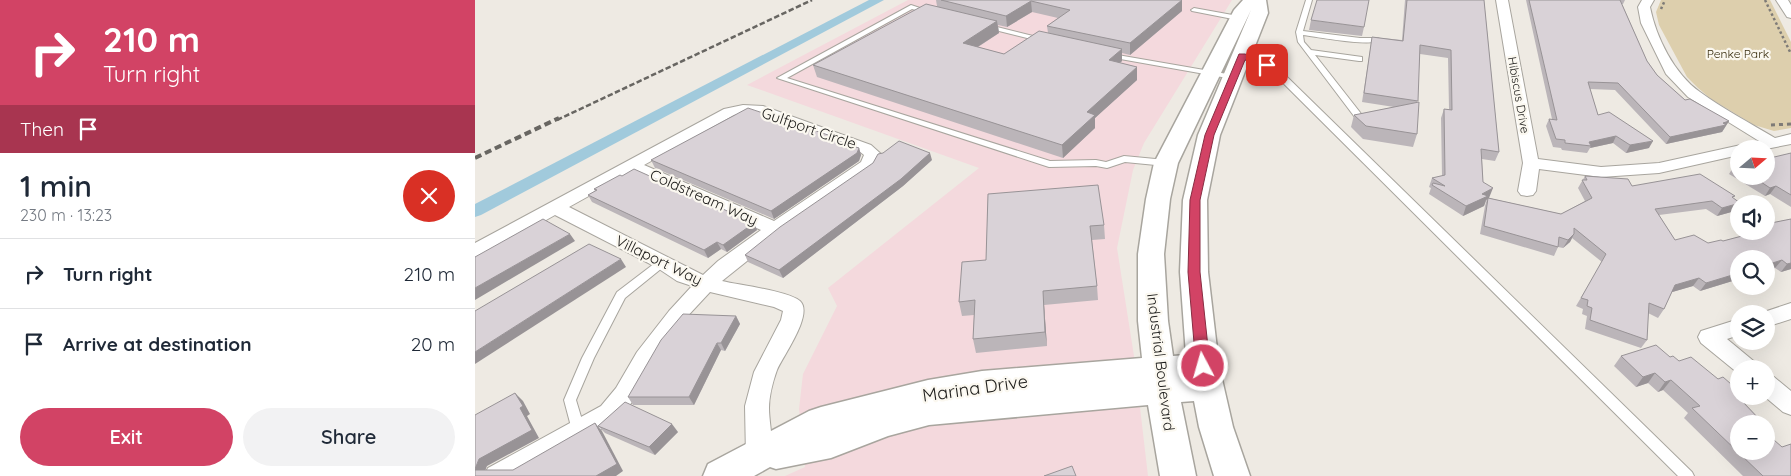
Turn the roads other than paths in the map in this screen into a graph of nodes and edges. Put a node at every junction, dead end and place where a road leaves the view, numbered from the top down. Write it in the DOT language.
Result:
graph roads {
  1 [pos="1252,0"];
  2 [pos="1258,0"];
  3 [pos="1309,0"];
  4 [pos="1502,0"];
  5 [pos="1648,0"];
  6 [pos="1194,10"];
  7 [pos="940,14"];
  8 [pos="1238,18"];
  9 [pos="978,24"];
  10 [pos="1299,32"];
  11 [pos="1378,40"];
  12 [pos="1053,43"];
  13 [pos="1308,52"];
  14 [pos="1099,53"];
  15 [pos="1359,59"];
  16 [pos="1229,69"];
  17 [pos="1363,122"];
  18 [pos="1791,139"];
  19 [pos="1768,140"];
  20 [pos="1775,143"];
  21 [pos="1730,152"];
  22 [pos="1166,163"];
  23 [pos="1531,163"];
  24 [pos="632,166"];
  25 [pos="1527,191"];
  26 [pos="555,208"];
  27 [pos="775,229"];
  28 [pos="475,251"];
  29 [pos="663,262"];
  30 [pos="706,284"];
  31 [pos="1791,311"];
  32 [pos="1775,315"];
  33 [pos="1730,330"];
  34 [pos="1709,337"];
  35 [pos="1737,360"];
  36 [pos="1206,377"];
  37 [pos="1161,382"];
  38 [pos="1775,391"];
  39 [pos="1791,404"];
  40 [pos="578,430"];
  41 [pos="759,456"];
  42 [pos="497,476"];
  43 [pos="721,476"];
  44 [pos="1178,476"];
  45 [pos="1232,476"];
  46 [pos="1687,476"];
  1 -- 8 [label="main road, Industrial Boulevard"];
  2 -- 16 [label="main road, Industrial Boulevard"];
  3 -- 10 [label="lane"];
  4 -- 23 [label="street, Hibiscus Drive"];
  5 -- 19 [label="street"];
  6 -- 8 [label="lane"];
  7 -- 22 [label="lane"];
  8 -- 16 [label="main road, Industrial Boulevard"];
  9 -- 12 [label="lane"];
  10 -- 11 [label="lane"];
  10 -- 13 [label="lane"];
  13 -- 15 [label="lane"];
  13 -- 17 [label="lane"];
  14 -- 16 [label="lane"];
  16 -- 22 [label="main road, Industrial Boulevard"];
  16 -- 36 [label="main road, Industrial Boulevard"];
  16 -- 46 [label="lane"];
  18 -- 20 [label="street"];
  21 -- 23 [label="street"];
  22 -- 37 [label="main road, Industrial Boulevard"];
  23 -- 25 [label="street, Hibiscus Drive"];
  24 -- 26 [label="street, Gulfport Circle"];
  24 -- 27 [label="street, Coldstream Way"];
  24 -- 27 [label="street, Gulfport Circle"];
  26 -- 28 [label="street, Gulfport Circle"];
  26 -- 29 [label="street, Villaport Way"];
  27 -- 30 [label="street, Gulfport Circle"];
  29 -- 30 [label="street, Villaport Way"];
  29 -- 40 [label="lane"];
  30 -- 40 [label="street"];
  30 -- 41 [label="street, Villaport Way"];
  31 -- 32 [label="street"];
  33 -- 34 [label="street"];
  34 -- 35 [label="street"];
  36 -- 37 [label="main road, Marina Drive"];
  36 -- 45 [label="main road, Industrial Boulevard"];
  37 -- 41 [label="main road, Marina Drive"];
  37 -- 44 [label="main road, Industrial Boulevard"];
  38 -- 39 [label="street"];
  40 -- 42 [label="street"];
  41 -- 43 [label="main road, Marina Drive"];
}
